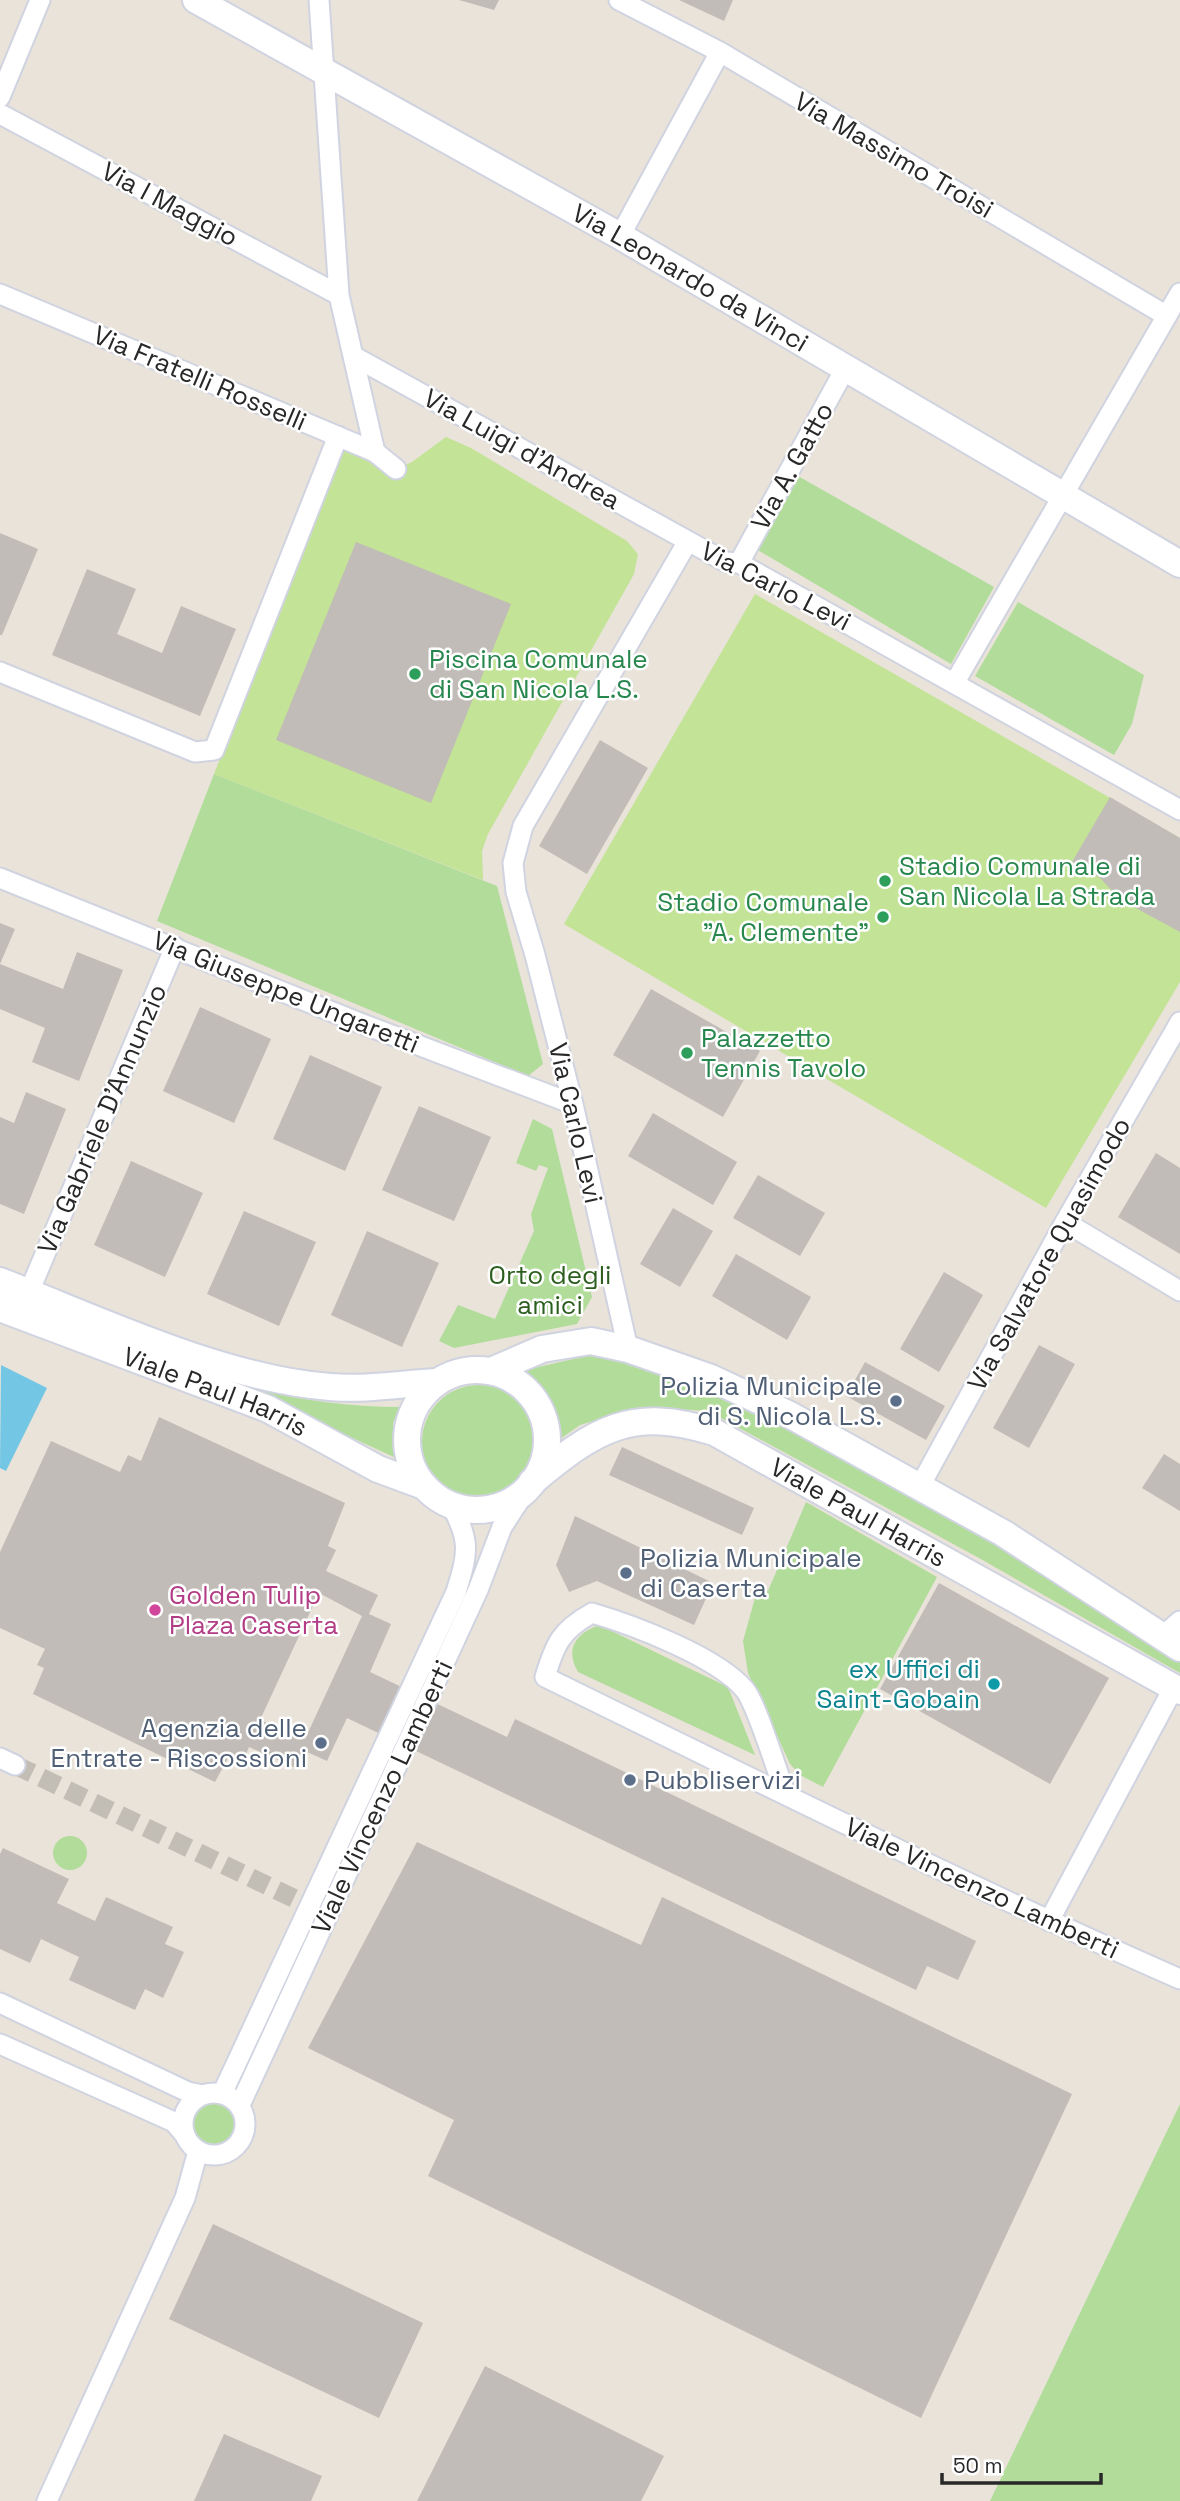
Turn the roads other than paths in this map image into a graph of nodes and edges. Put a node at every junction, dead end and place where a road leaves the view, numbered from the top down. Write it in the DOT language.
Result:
graph roads {
  1 [pos="40,0"];
  2 [pos="196,0"];
  3 [pos="319,0"];
  4 [pos="619,0"];
  5 [pos="720,52"];
  6 [pos="322,71"];
  7 [pos="0,97"];
  8 [pos="0,114"];
  9 [pos="620,236"];
  10 [pos="1180,293"];
  11 [pos="0,294"];
  12 [pos="340,295"];
  13 [pos="1167,316"];
  14 [pos="355,357"];
  15 [pos="845,369"];
  16 [pos="338,436"];
  17 [pos="375,452"];
  18 [pos="396,469"];
  19 [pos="1061,496"];
  20 [pos="688,541"];
  21 [pos="739,563"];
  22 [pos="1180,564"];
  23 [pos="0,672"];
  24 [pos="955,682"];
  25 [pos="1180,810"];
  26 [pos="0,878"];
  27 [pos="175,947"];
  28 [pos="1180,1022"];
  29 [pos="573,1104"];
  30 [pos="1065,1222"];
  31 [pos="0,1281"];
  32 [pos="1180,1291"];
  33 [pos="29,1292"];
  34 [pos="0,1308"];
  35 [pos="628,1349"];
  36 [pos="491,1371"];
  37 [pos="436,1382"];
  38 [pos="424,1486"];
  39 [pos="529,1486"];
  40 [pos="920,1486"];
  41 [pos="450,1505"];
  42 [pos="1175,1635"];
  43 [pos="1177,1689"];
  44 [pos="786,1795"];
  45 [pos="1049,1921"];
  46 [pos="1180,1979"];
  47 [pos="0,2003"];
  48 [pos="0,2044"];
  49 [pos="213,2095"];
  50 [pos="240,2105"];
  51 [pos="184,2134"];
  52 [pos="198,2151"];
  53 [pos="219,2156"];
  54 [pos="184,2198"];
  55 [pos="47,2501"];
  1 -- 7 [label="street"];
  2 -- 6 [label="street, Via Leonardo da Vinci"];
  3 -- 6 [label="street"];
  4 -- 5 [label="street, Via Massimo Troisi"];
  5 -- 9 [label="street"];
  5 -- 13 [label="street, Via Massimo Troisi"];
  6 -- 9 [label="street, Via Leonardo da Vinci"];
  6 -- 12 [label="street"];
  8 -- 12 [label="street, Via I Maggio"];
  9 -- 15 [label="street, Via Leonardo da Vinci"];
  10 -- 13 [label="street"];
  11 -- 16 [label="street, Via Fratelli Rosselli"];
  12 -- 14 [label="street"];
  13 -- 19 [label="street"];
  14 -- 17 [label="street"];
  14 -- 20 [label="street, Via Luigi d'Andrea"];
  15 -- 19 [label="street, Via Leonardo da Vinci"];
  15 -- 21 [label="street, Via A. Gatto"];
  16 -- 17 [label="street, Via Fratelli Rosselli"];
  16 -- 23 [label="street"];
  17 -- 18 [label="street, Via Fratelli Rosselli"];
  19 -- 22 [label="street, Via Leonardo da Vinci"];
  19 -- 24 [label="street"];
  20 -- 21 [label="street, Via Carlo Levi"];
  20 -- 29 [label="street, Via Carlo Levi"];
  21 -- 24 [label="street, Via Carlo Levi"];
  24 -- 25 [label="street, Via Carlo Levi"];
  26 -- 27 [label="street, Via Giuseppe Ungaretti"];
  27 -- 29 [label="street, Via Giuseppe Ungaretti"];
  27 -- 33 [label="street, Via Gabriele D'Annunzio"];
  28 -- 30 [label="street, Via Salvatore Quasimodo"];
  29 -- 35 [label="street, Via Carlo Levi"];
  30 -- 32 [label="street"];
  30 -- 40 [label="street, Via Salvatore Quasimodo"];
  31 -- 33 [label="street, Viale Paul Harris"];
  33 -- 37 [label="street, Viale Paul Harris"];
  34 -- 38 [label="street, Viale Paul Harris"];
  35 -- 36 [label="street, Viale Paul Harris"];
  35 -- 40 [label="street, Viale Paul Harris"];
  36 -- 37 [label="street, Viale Paul Harris"];
  36 -- 39 [label="street"];
  37 -- 38 [label="street, Viale Paul Harris"];
  38 -- 41 [label="street, Viale Paul Harris"];
  39 -- 41 [label="street, Viale Paul Harris"];
  39 -- 43 [label="street, Viale Paul Harris"];
  39 -- 50 [label="street, Viale Vincenzo Lamberti"];
  40 -- 42 [label="street, Viale Paul Harris"];
  41 -- 49 [label="street, Viale Vincenzo Lamberti"];
  43 -- 45 [label="street"];
  44 -- 44 [label="street, Viale Vincenzo Lamberti"];
  44 -- 45 [label="street, Viale Vincenzo Lamberti"];
  45 -- 46 [label="street, Viale Vincenzo Lamberti"];
  47 -- 49 [label="street"];
  48 -- 51 [label="street"];
  49 -- 50 [label="street"];
  49 -- 51 [label="street"];
  50 -- 53 [label="street"];
  51 -- 52 [label="street"];
  52 -- 53 [label="street"];
  52 -- 54 [label="street"];
  53 -- 54 [label="street"];
  54 -- 55 [label="street"];
}
